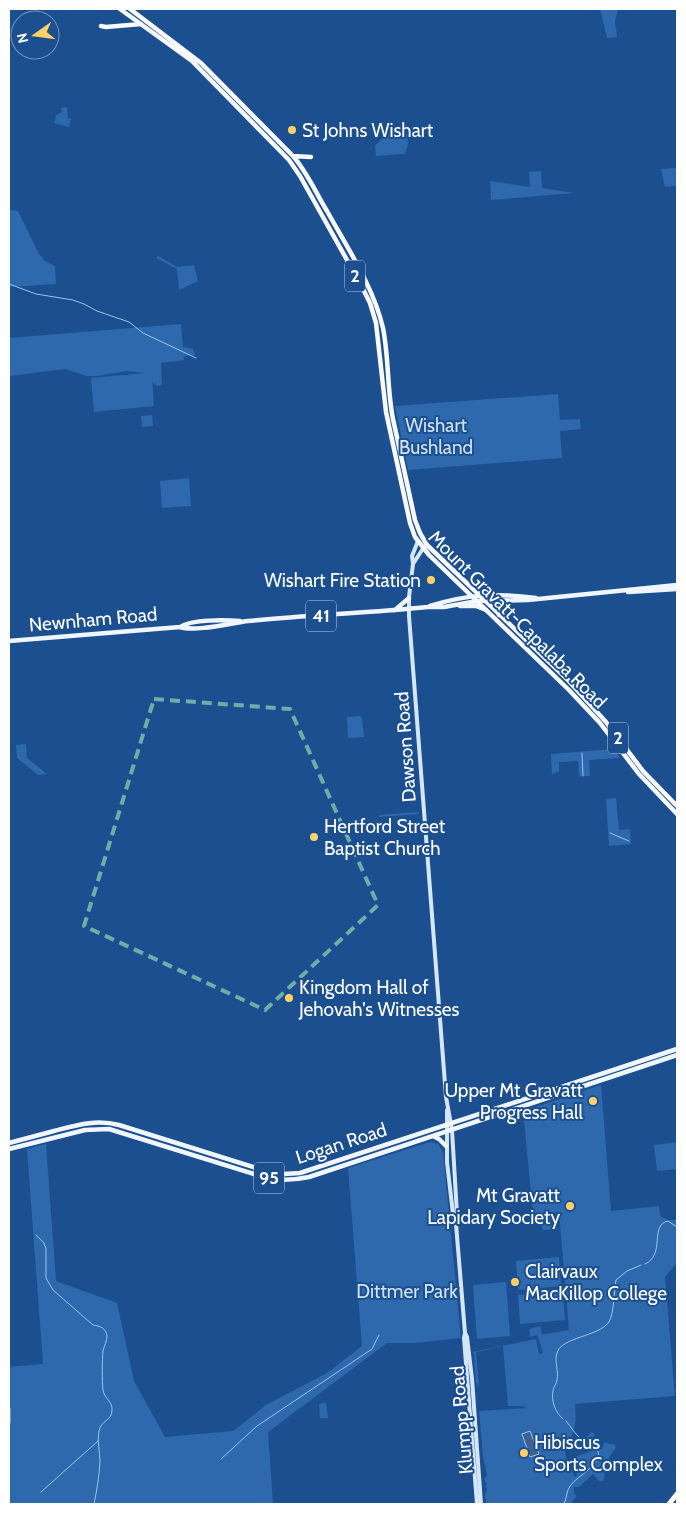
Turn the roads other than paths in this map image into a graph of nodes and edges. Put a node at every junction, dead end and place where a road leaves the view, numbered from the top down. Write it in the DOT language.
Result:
graph roads {
  1 [pos="120,9"];
  2 [pos="130,9"];
  3 [pos="141,24"];
  4 [pos="101,26"];
  5 [pos="293,156"];
  6 [pos="311,157"];
  7 [pos="421,541"];
  8 [pos="423,549"];
  9 [pos="413,564"];
  10 [pos="677,584"];
  11 [pos="460,585"];
  12 [pos="469,586"];
  13 [pos="650,589"];
  14 [pos="677,589"];
  15 [pos="493,594"];
  16 [pos="478,595"];
  17 [pos="472,596"];
  18 [pos="409,598"];
  19 [pos="460,598"];
  20 [pos="542,598"];
  21 [pos="502,600"];
  22 [pos="477,601"];
  23 [pos="484,601"];
  24 [pos="454,606"];
  25 [pos="428,607"];
  26 [pos="409,609"];
  27 [pos="394,610"];
  28 [pos="488,611"];
  29 [pos="499,615"];
  30 [pos="9,642"];
  31 [pos="677,806"];
  32 [pos="677,814"];
  33 [pos="677,1048"];
  34 [pos="677,1054"];
  35 [pos="449,1124"];
  36 [pos="449,1130"];
  37 [pos="433,1136"];
  38 [pos="9,1143"];
  39 [pos="446,1146"];
  40 [pos="9,1149"];
  41 [pos="456,1224"];
  42 [pos="465,1333"];
  43 [pos="677,1494"];
  44 [pos="477,1504"];
  45 [pos="481,1504"];
  46 [pos="669,1504"];
  1 -- 3 [label="highway, Mount Gravatt-Capalaba Road / 2"];
  2 -- 5 [label="highway, Mount Gravatt-Capalaba Road / 2"];
  3 -- 4 [label="highway"];
  3 -- 7 [label="highway, Mount Gravatt-Capalaba Road / 2"];
  5 -- 6 [label="highway"];
  5 -- 7 [label="highway, Mount Gravatt-Capalaba Road / 2"];
  7 -- 8 [label="highway, Mount Gravatt-Capalaba Road / 2"];
  7 -- 9 [label="main road, Dawson Road"];
  7 -- 12 [label="highway, Mount Gravatt-Capalaba Road / 2"];
  8 -- 9 [label="main road, Dawson Road"];
  8 -- 11 [label="highway, Mount Gravatt-Capalaba Road / 2"];
  9 -- 18 [label="main road, Dawson Road"];
  10 -- 13 [label="main road, Newnham Road / 41"];
  11 -- 17 [label="highway, Mount Gravatt-Capalaba Road / 2"];
  11 -- 19 [label="main road"];
  12 -- 15 [label="main road"];
  12 -- 16 [label="highway, Mount Gravatt-Capalaba Road / 2"];
  13 -- 14 [label="main road, Newnham Road / 41"];
  13 -- 20 [label="main road, Newnham Road / 41"];
  15 -- 16 [label="main road, Newnham Road / 41"];
  15 -- 20 [label="main road, Newnham Road / 41"];
  16 -- 17 [label="main road, Newnham Road / 41"];
  16 -- 23 [label="highway, Mount Gravatt-Capalaba Road / 2"];
  17 -- 19 [label="main road, Newnham Road / 41"];
  17 -- 22 [label="highway, Mount Gravatt-Capalaba Road / 2"];
  18 -- 26 [label="main road, Dawson Road"];
  18 -- 27 [label="main road"];
  19 -- 25 [label="main road, Newnham Road / 41"];
  20 -- 21 [label="main road, Newnham Road / 41"];
  21 -- 23 [label="main road, Newnham Road / 41"];
  21 -- 29 [label="main road"];
  22 -- 23 [label="main road, Newnham Road / 41"];
  22 -- 24 [label="main road, Newnham Road / 41"];
  22 -- 28 [label="highway, Mount Gravatt-Capalaba Road / 2"];
  23 -- 29 [label="highway, Mount Gravatt-Capalaba Road / 2"];
  24 -- 25 [label="main road, Newnham Road / 41"];
  24 -- 28 [label="main road"];
  25 -- 26 [label="main road, Newnham Road / 41"];
  26 -- 27 [label="main road, Newnham Road / 41"];
  26 -- 35 [label="main road, Dawson Road"];
  27 -- 30 [label="main road, Newnham Road / 41"];
  28 -- 32 [label="highway, Mount Gravatt-Capalaba Road / 2"];
  29 -- 31 [label="highway, Mount Gravatt-Capalaba Road / 2"];
  33 -- 35 [label="main road, Logan Road / 95"];
  34 -- 36 [label="main road, Logan Road / 95"];
  35 -- 36 [label="main road, Dawson Road"];
  35 -- 38 [label="main road, Logan Road / 95"];
  36 -- 37 [label="main road, Logan Road / 95"];
  36 -- 39 [label="main road, Klumpp Road"];
  36 -- 41 [label="main road, Klumpp Road"];
  37 -- 39 [label="main road"];
  37 -- 40 [label="main road, Logan Road / 95"];
  39 -- 41 [label="main road, Klumpp Road"];
  41 -- 42 [label="main road, Klumpp Road"];
  42 -- 44 [label="main road, Klumpp Road"];
  42 -- 45 [label="main road, Klumpp Road"];
  43 -- 46 [label="highway"];
}
